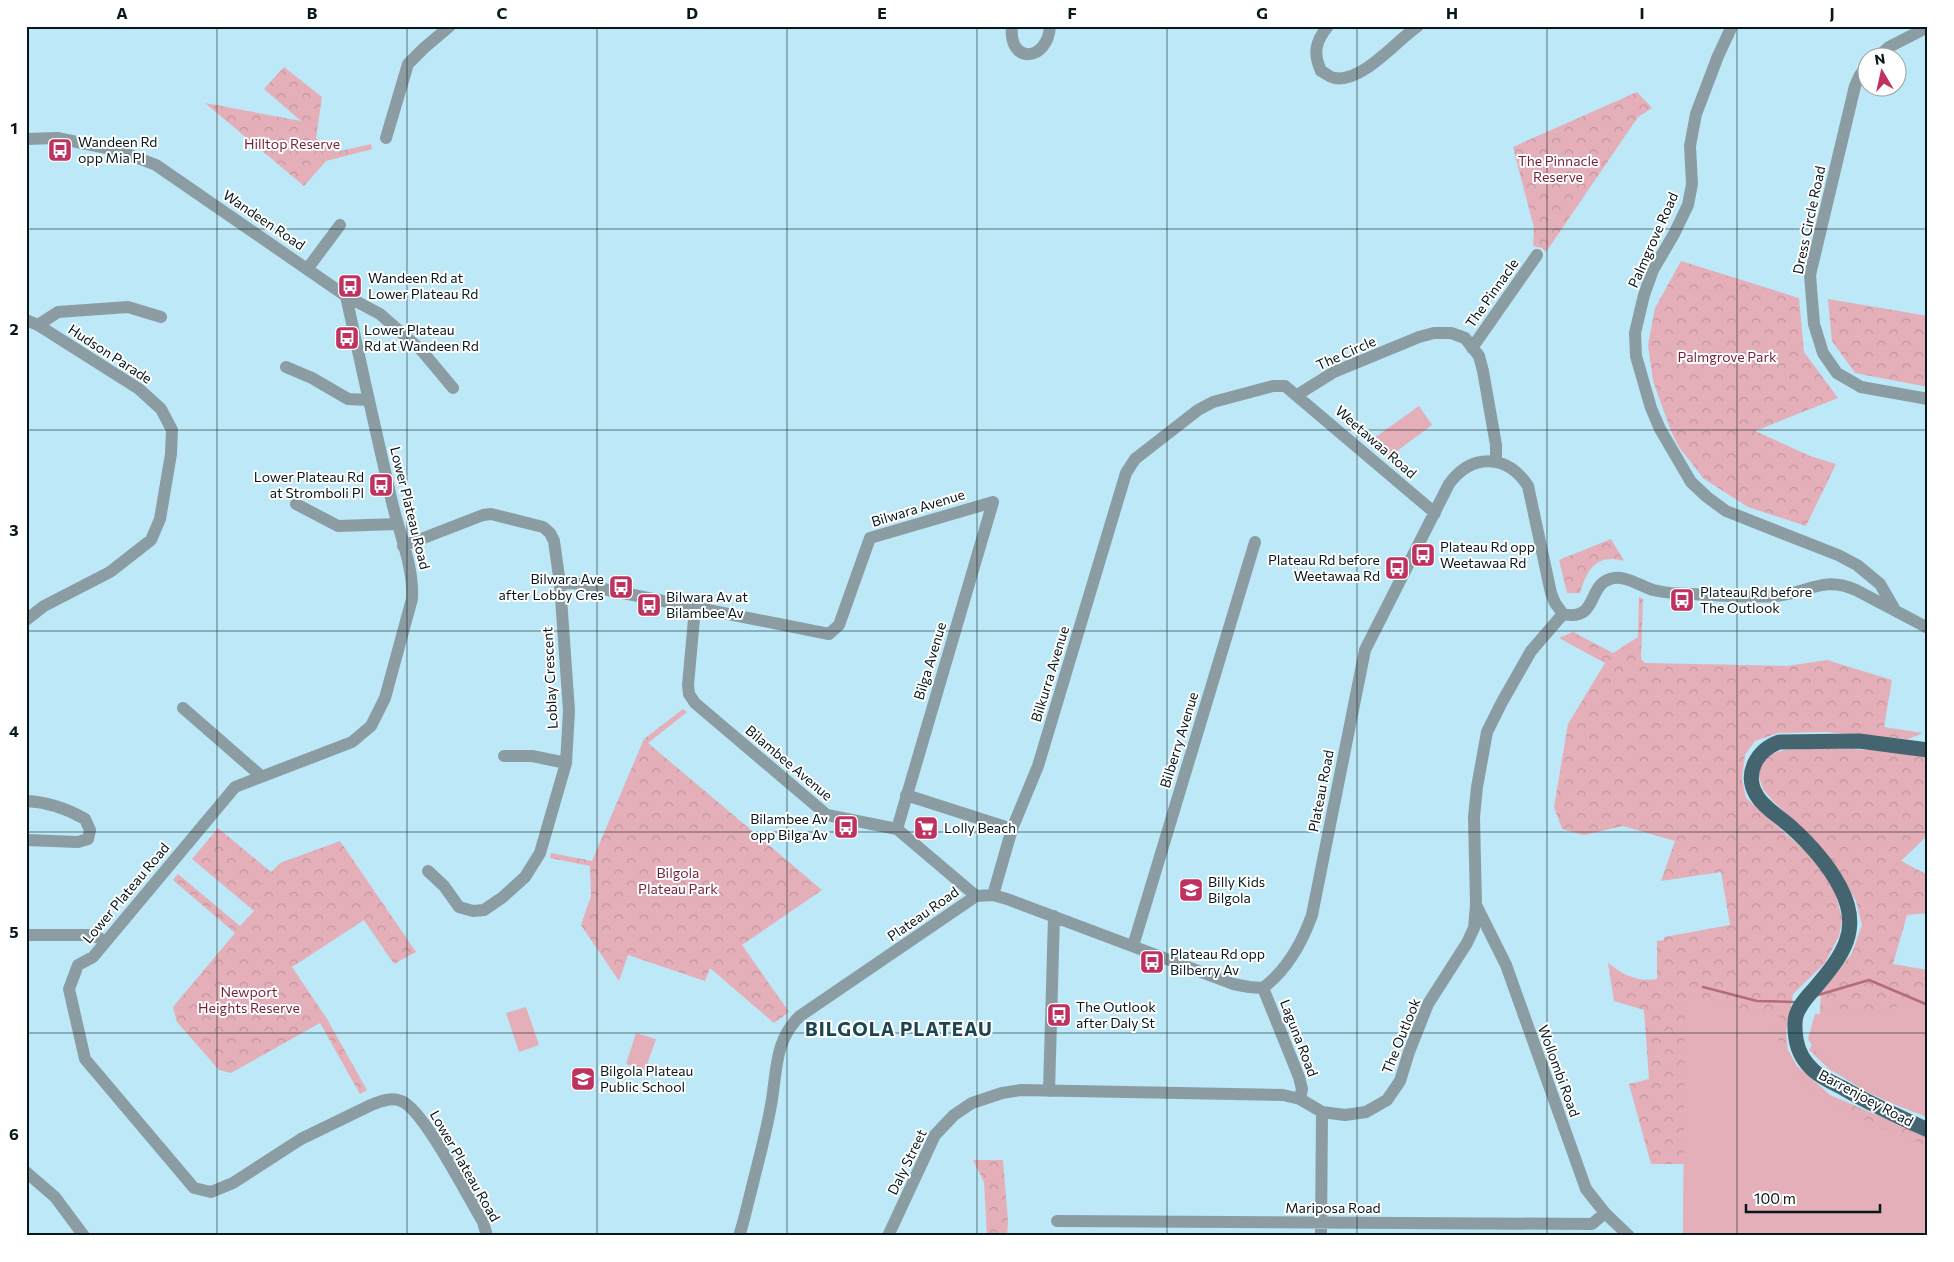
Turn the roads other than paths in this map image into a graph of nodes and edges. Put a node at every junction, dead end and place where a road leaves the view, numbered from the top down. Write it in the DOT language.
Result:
graph roads {
  1 [pos="450,26"];
  2 [pos="1012,26"];
  3 [pos="1050,26"];
  4 [pos="1328,26"];
  5 [pos="1418,26"];
  6 [pos="1732,26"];
  7 [pos="1928,27"];
  8 [pos="1888,48"];
  9 [pos="1856,84"];
  10 [pos="386,138"];
  11 [pos="26,139"];
  12 [pos="340,225"];
  13 [pos="1537,255"];
  14 [pos="308,268"];
  15 [pos="346,296"];
  16 [pos="161,317"];
  17 [pos="32,323"];
  18 [pos="1472,348"];
  19 [pos="286,367"];
  20 [pos="453,388"];
  21 [pos="1297,394"];
  22 [pos="1928,398"];
  23 [pos="368,400"];
  24 [pos="1496,461"];
  25 [pos="993,502"];
  26 [pos="296,504"];
  27 [pos="1435,513"];
  28 [pos="397,524"];
  29 [pos="1255,542"];
  30 [pos="403,546"];
  31 [pos="560,584"];
  32 [pos="695,608"];
  33 [pos="1895,610"];
  34 [pos="1564,614"];
  35 [pos="26,620"];
  36 [pos="1928,628"];
  37 [pos="183,708"];
  38 [pos="1928,750"];
  39 [pos="504,756"];
  40 [pos="566,763"];
  41 [pos="260,776"];
  42 [pos="906,794"];
  43 [pos="26,801"];
  44 [pos="897,829"];
  45 [pos="1012,829"];
  46 [pos="26,840"];
  47 [pos="428,871"];
  48 [pos="993,895"];
  49 [pos="976,896"];
  50 [pos="1476,905"];
  51 [pos="1054,916"];
  52 [pos="26,935"];
  53 [pos="106,941"];
  54 [pos="1133,946"];
  55 [pos="1263,988"];
  56 [pos="1049,1091"];
  57 [pos="1300,1099"];
  58 [pos="1322,1112"];
  59 [pos="1928,1130"];
  60 [pos="26,1172"];
  61 [pos="1605,1213"];
  62 [pos="1057,1221"];
  63 [pos="1321,1222"];
  64 [pos="84,1236"];
  65 [pos="488,1236"];
  66 [pos="739,1236"];
  67 [pos="888,1236"];
  68 [pos="1321,1236"];
  69 [pos="1629,1236"];
  1 -- 10 [label="street"];
  2 -- 3 [label="street"];
  4 -- 5 [label="street"];
  6 -- 33 [label="street, Palmgrove Road"];
  7 -- 8 [label="street"];
  9 -- 22 [label="street, Dress Circle Road"];
  11 -- 14 [label="street, Wandeen Road"];
  12 -- 14 [label="street"];
  13 -- 18 [label="street, The Pinnacle"];
  14 -- 15 [label="street, Wandeen Road"];
  15 -- 20 [label="street, Wandeen Road"];
  15 -- 23 [label="street, Lower Plateau Road"];
  16 -- 17 [label="street"];
  17 -- 35 [label="street, Hudson Parade"];
  18 -- 21 [label="street, The Circle"];
  18 -- 24 [label="street, The Circle"];
  19 -- 23 [label="street"];
  21 -- 27 [label="street, Weetawaa Road"];
  21 -- 45 [label="street, Bilkurra Avenue"];
  23 -- 28 [label="street, Lower Plateau Road"];
  24 -- 27 [label="street, Plateau Road"];
  24 -- 34 [label="street"];
  25 -- 32 [label="street, Bilwara Avenue"];
  25 -- 42 [label="street, Bilga Avenue"];
  26 -- 28 [label="street"];
  27 -- 55 [label="street, Plateau Road"];
  28 -- 30 [label="street, Lower Plateau Road"];
  29 -- 54 [label="street, Bilberry Avenue"];
  30 -- 31 [label="street"];
  30 -- 41 [label="street, Lower Plateau Road"];
  31 -- 32 [label="street, Bilwara Avenue"];
  31 -- 40 [label="street, Loblay Crescent"];
  32 -- 44 [label="street, Bilambee Avenue"];
  33 -- 34 [label="street"];
  33 -- 36 [label="street"];
  34 -- 50 [label="street, The Outlook"];
  37 -- 41 [label="street"];
  38 -- 59 [label="main road, Barrenjoey Road"];
  39 -- 40 [label="street"];
  40 -- 47 [label="street, Loblay Crescent"];
  41 -- 53 [label="street, Lower Plateau Road"];
  42 -- 44 [label="street, Bilga Avenue"];
  42 -- 45 [label="street"];
  43 -- 46 [label="street"];
  44 -- 49 [label="street, Bilambee Avenue"];
  45 -- 48 [label="street, Bilkurra Avenue"];
  48 -- 49 [label="street, Plateau Road"];
  48 -- 51 [label="street, Plateau Road"];
  49 -- 66 [label="street, Plateau Road"];
  50 -- 58 [label="street, The Outlook"];
  50 -- 61 [label="street, Wollombi Road"];
  51 -- 54 [label="street, Plateau Road"];
  51 -- 56 [label="street"];
  52 -- 53 [label="street"];
  53 -- 65 [label="street, Lower Plateau Road"];
  54 -- 55 [label="street, Plateau Road"];
  55 -- 57 [label="street, Laguna Road"];
  56 -- 57 [label="street, The Outlook"];
  56 -- 67 [label="street, Daly Street"];
  57 -- 58 [label="street, The Outlook"];
  58 -- 63 [label="street"];
  60 -- 64 [label="street"];
  61 -- 63 [label="street, Mariposa Road"];
  61 -- 69 [label="street, Wollombi Road"];
  62 -- 63 [label="street, Mariposa Road"];
  63 -- 68 [label="street"];
}
